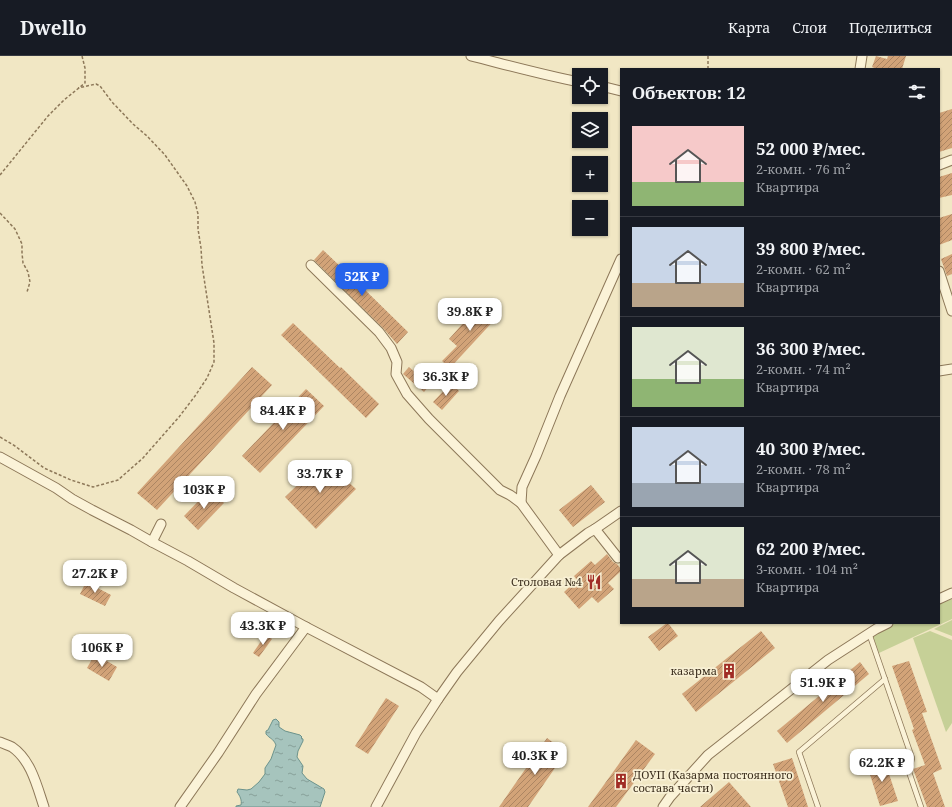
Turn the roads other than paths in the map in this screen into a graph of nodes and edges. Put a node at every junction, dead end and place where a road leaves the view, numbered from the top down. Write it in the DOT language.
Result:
graph roads {
  1 [pos="471,56"];
  2 [pos="862,56"];
  3 [pos="860,68"];
  4 [pos="572,81"];
  5 [pos="608,88"];
  6 [pos="620,91"];
  7 [pos="952,160"];
  8 [pos="940,165"];
  9 [pos="620,261"];
  10 [pos="311,266"];
  11 [pos="940,274"];
  12 [pos="952,311"];
  13 [pos="952,369"];
  14 [pos="940,371"];
  15 [pos="0,457"];
  16 [pos="521,503"];
  17 [pos="620,512"];
  18 [pos="161,524"];
  19 [pos="595,529"];
  20 [pos="152,542"];
  21 [pos="559,555"];
  22 [pos="618,558"];
  23 [pos="952,592"];
  24 [pos="940,598"];
  25 [pos="886,624"];
  26 [pos="306,627"];
  27 [pos="869,633"];
  28 [pos="885,679"];
  29 [pos="438,699"];
  30 [pos="0,742"];
  31 [pos="44,807"];
  32 [pos="180,807"];
  33 [pos="376,807"];
  34 [pos="663,807"];
  35 [pos="818,807"];
  36 [pos="921,807"];
  1 -- 4 [label="street"];
  2 -- 3 [label="street"];
  5 -- 6 [label="street"];
  7 -- 8 [label="street"];
  9 -- 16 [label="street"];
  10 -- 16 [label="street"];
  11 -- 12 [label="street"];
  13 -- 14 [label="street"];
  15 -- 20 [label="street"];
  16 -- 21 [label="street"];
  17 -- 19 [label="street"];
  18 -- 20 [label="street"];
  19 -- 21 [label="street"];
  19 -- 22 [label="street"];
  20 -- 26 [label="street"];
  21 -- 29 [label="street"];
  23 -- 24 [label="street"];
  25 -- 27 [label="street"];
  26 -- 29 [label="street"];
  26 -- 32 [label="street"];
  27 -- 28 [label="lane"];
  27 -- 34 [label="street"];
  28 -- 35 [label="lane"];
  28 -- 36 [label="lane"];
  29 -- 33 [label="street"];
  30 -- 31 [label="street"];
}
